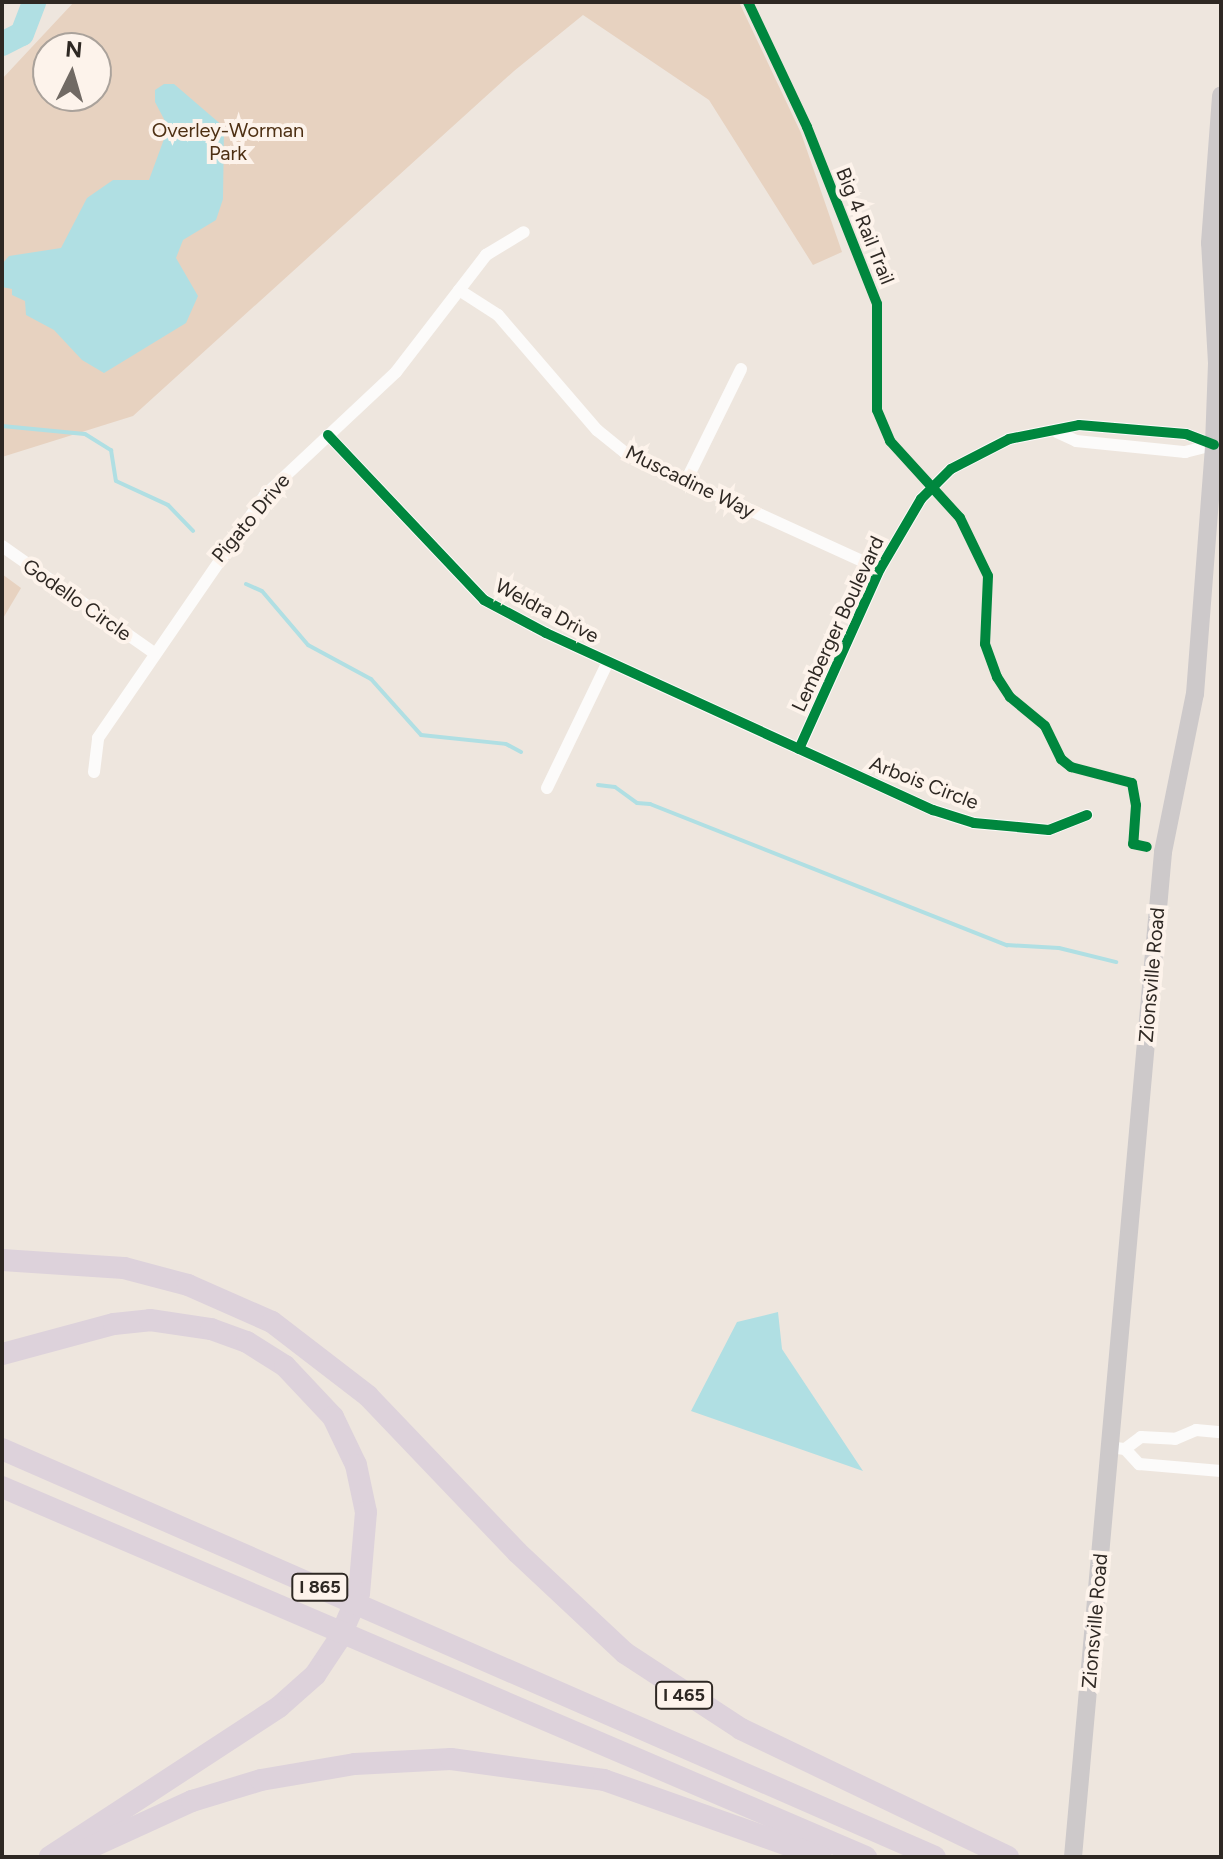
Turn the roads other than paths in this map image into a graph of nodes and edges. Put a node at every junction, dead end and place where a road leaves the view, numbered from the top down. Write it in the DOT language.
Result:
graph roads {
  1 [pos="1221,95"];
  2 [pos="524,232"];
  3 [pos="459,290"];
  4 [pos="741,369"];
  5 [pos="328,435"];
  6 [pos="1214,445"];
  7 [pos="685,483"];
  8 [pos="2,546"];
  9 [pos="880,569"];
  10 [pos="153,652"];
  11 [pos="608,662"];
  12 [pos="799,749"];
  13 [pos="94,772"];
  14 [pos="547,788"];
  15 [pos="1087,815"];
  16 [pos="2,1260"];
  17 [pos="2,1354"];
  18 [pos="1221,1432"];
  19 [pos="1118,1448"];
  20 [pos="2,1449"];
  21 [pos="1221,1471"];
  22 [pos="2,1487"];
  23 [pos="50,1857"];
  24 [pos="72,1857"];
  25 [pos="821,1857"];
  26 [pos="866,1857"];
  27 [pos="935,1857"];
  28 [pos="1008,1857"];
  29 [pos="1073,1857"];
  1 -- 6 [label="main road, Zionsville Road"];
  2 -- 3 [label="street, Pigato Drive"];
  3 -- 5 [label="street, Pigato Drive"];
  3 -- 7 [label="street, Muscadine Way"];
  4 -- 7 [label="street"];
  5 -- 10 [label="street, Pigato Drive"];
  5 -- 11 [label="street, Weldra Drive"];
  6 -- 9 [label="street, Lemberger Boulevard"];
  6 -- 19 [label="main road, Zionsville Road"];
  7 -- 9 [label="street, Muscadine Way"];
  8 -- 10 [label="street, Godello Circle"];
  9 -- 12 [label="street, Lemberger Boulevard"];
  10 -- 13 [label="street, Pigato Drive"];
  11 -- 12 [label="street, Weldra Drive"];
  11 -- 14 [label="street"];
  12 -- 15 [label="street, Arbois Circle"];
  16 -- 28 [label="highway, I 465"];
  17 -- 23 [label="highway"];
  18 -- 19 [label="street"];
  19 -- 21 [label="street"];
  19 -- 29 [label="main road, Zionsville Road"];
  20 -- 27 [label="highway, I 865"];
  22 -- 26 [label="highway, I 865"];
  24 -- 25 [label="highway"];
}
